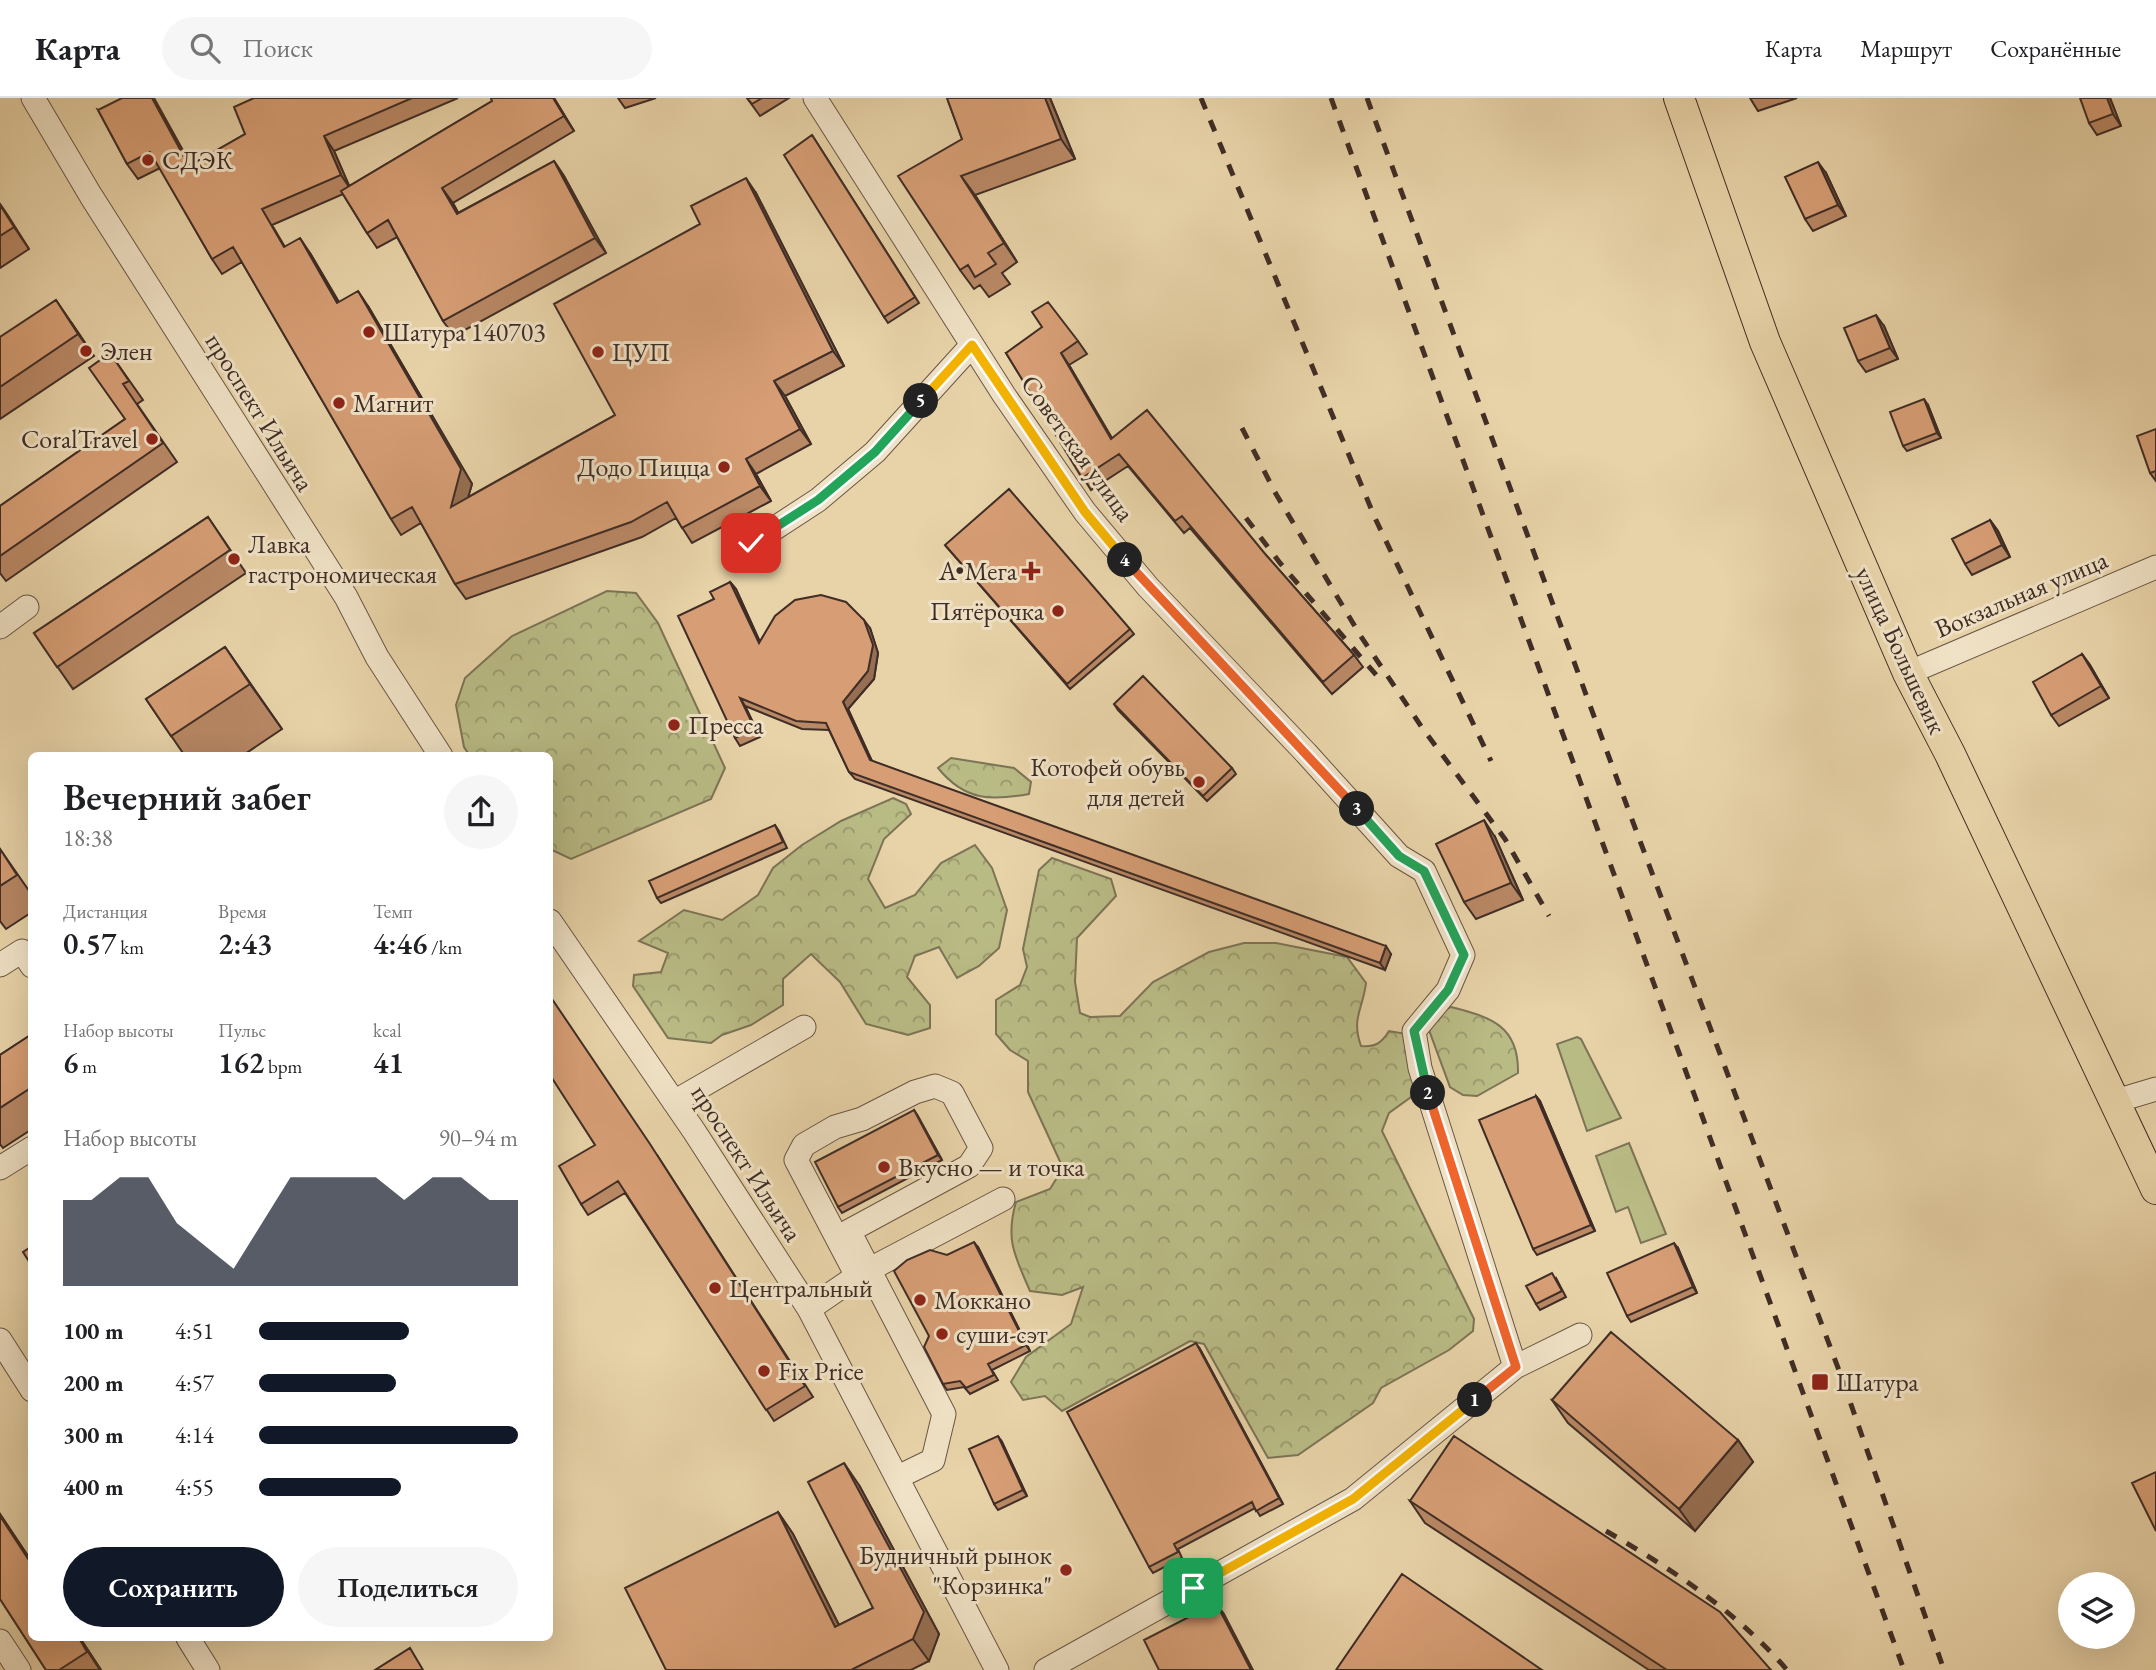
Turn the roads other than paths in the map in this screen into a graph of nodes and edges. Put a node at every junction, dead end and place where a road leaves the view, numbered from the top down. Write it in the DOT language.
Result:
graph roads {
  1 [pos="33,98"];
  2 [pos="815,98"];
  3 [pos="1679,98"];
  4 [pos="972,345"];
  5 [pos="751,543"];
  6 [pos="2156,567"];
  7 [pos="27,607"];
  8 [pos="0,627"];
  9 [pos="1908,673"];
  10 [pos="437,752"];
  11 [pos="553,925"];
  12 [pos="28,959"];
  13 [pos="0,965"];
  14 [pos="804,1027"];
  15 [pos="2156,1089"];
  16 [pos="2116,1101"];
  17 [pos="674,1102"];
  18 [pos="28,1150"];
  19 [pos="0,1168"];
  20 [pos="2156,1189"];
  21 [pos="1003,1199"];
  22 [pos="862,1273"];
  23 [pos="809,1309"];
  24 [pos="1580,1335"];
  25 [pos="0,1340"];
  26 [pos="1516,1367"];
  27 [pos="28,1384"];
  28 [pos="898,1477"];
  29 [pos="190,1641"];
  30 [pos="0,1642"];
  31 [pos="19,1670"];
  32 [pos="208,1670"];
  33 [pos="997,1670"];
  34 [pos="1046,1670"];
  1 -- 10 [label="street, проспект Ильича"];
  2 -- 4 [label="street, Советская улица"];
  3 -- 9 [label="main road, улица Большевик"];
  4 -- 5 [label="street"];
  4 -- 26 [label="street, Советская улица"];
  6 -- 9 [label="street, Вокзальная улица"];
  7 -- 8 [label="street"];
  9 -- 16 [label="main road, улица Большевик"];
  11 -- 17 [label="street, проспект Ильича"];
  12 -- 13 [label="street"];
  14 -- 17 [label="street"];
  15 -- 16 [label="street"];
  16 -- 20 [label="main road, улица Большевик"];
  17 -- 23 [label="street, проспект Ильича"];
  18 -- 19 [label="street"];
  21 -- 22 [label="street"];
  22 -- 22 [label="street"];
  22 -- 23 [label="street"];
  22 -- 28 [label="street"];
  23 -- 28 [label="street, проспект Ильича"];
  24 -- 26 [label="street"];
  25 -- 27 [label="street"];
  26 -- 34 [label="street"];
  28 -- 33 [label="street, проспект Ильича"];
  29 -- 32 [label="street"];
  30 -- 31 [label="street"];
}
